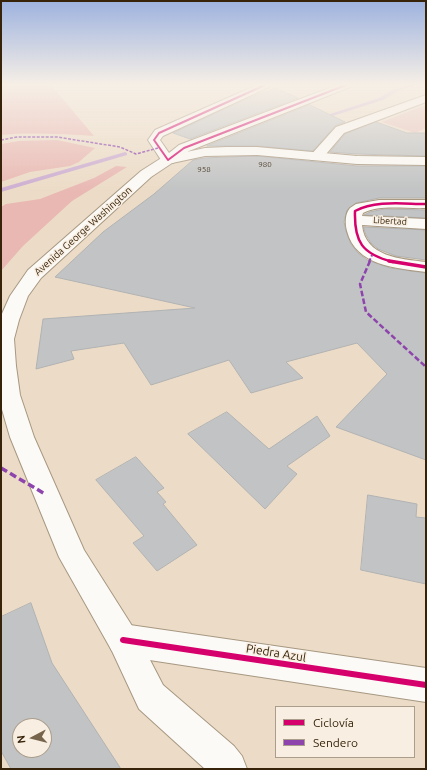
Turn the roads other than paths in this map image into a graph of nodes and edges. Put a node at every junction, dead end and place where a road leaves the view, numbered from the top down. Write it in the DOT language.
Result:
graph roads {
  1 [pos="186,121"];
  2 [pos="257,121"];
  3 [pos="364,121"];
  4 [pos="176,154"];
  5 [pos="316,157"];
  6 [pos="426,161"];
  7 [pos="426,204"];
  8 [pos="353,220"];
  9 [pos="426,224"];
  10 [pos="426,267"];
  11 [pos="123,640"];
  12 [pos="426,685"];
  13 [pos="229,769"];
  1 -- 4 [label="street"];
  2 -- 4 [label="street"];
  3 -- 5 [label="street"];
  4 -- 5 [label="street, Avenida George Washington"];
  4 -- 11 [label="street, Avenida George Washington"];
  5 -- 6 [label="street, Avenida George Washington"];
  7 -- 8 [label="street"];
  8 -- 9 [label="street, Libertad"];
  8 -- 10 [label="street"];
  11 -- 12 [label="street, Piedra Azul"];
  11 -- 13 [label="street, Avenida George Washington"];
}
